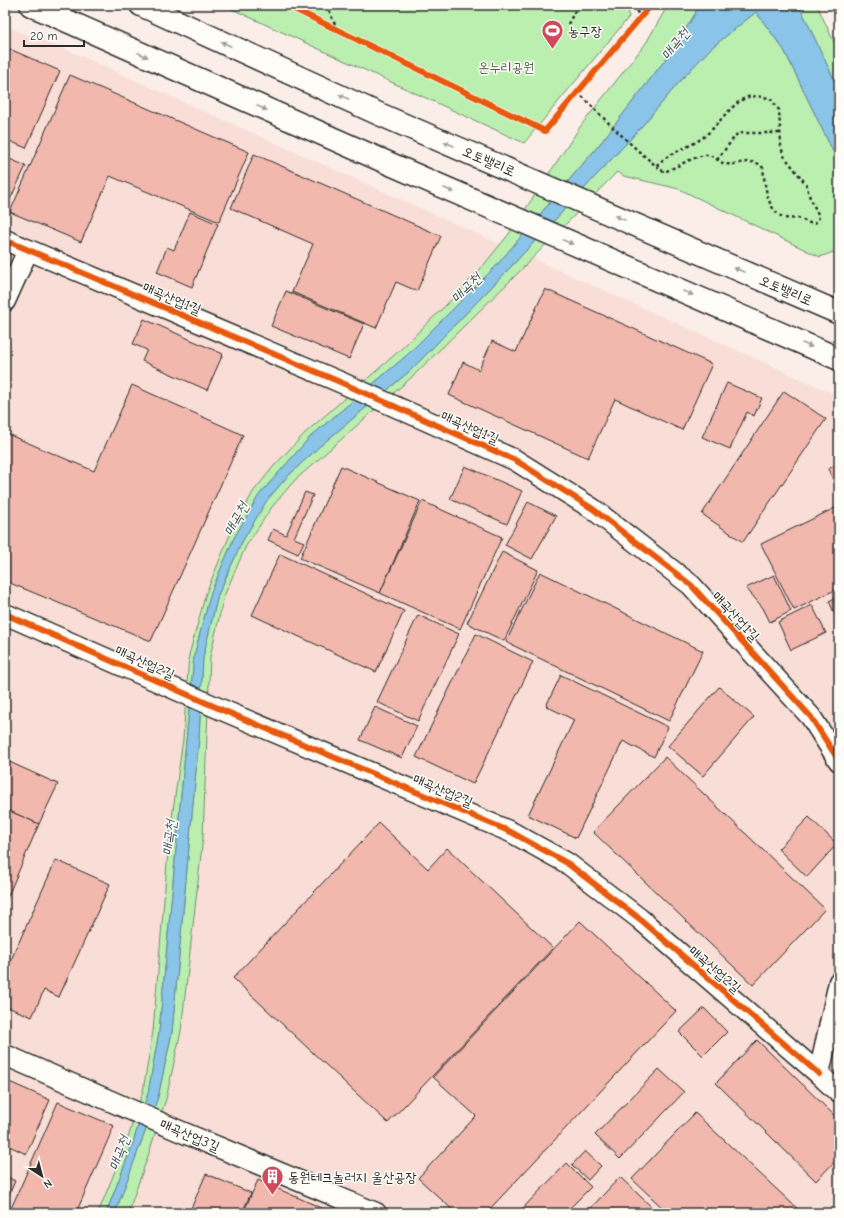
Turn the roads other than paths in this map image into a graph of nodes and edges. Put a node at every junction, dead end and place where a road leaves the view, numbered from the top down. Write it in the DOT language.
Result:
graph roads {
  1 [pos="31,5"];
  2 [pos="141,5"];
  3 [pos="5,240"];
  4 [pos="28,250"];
  5 [pos="5,301"];
  6 [pos="839,313"];
  7 [pos="839,359"];
  8 [pos="5,614"];
  9 [pos="839,760"];
  10 [pos="839,982"];
  11 [pos="5,1055"];
  12 [pos="819,1074"];
  13 [pos="839,1093"];
  14 [pos="376,1213"];
  1 -- 7 [label="highway, one-way"];
  6 -- 2 [label="highway, 오토밸리로, one-way"];
  3 -- 4 [label="street, 매곡산업1길"];
  4 -- 5 [label="street"];
  4 -- 9 [label="street, 매곡산업1길"];
  8 -- 12 [label="street, 매곡산업2길"];
  10 -- 12 [label="street"];
  11 -- 14 [label="street, 매곡산업3길"];
  12 -- 13 [label="street"];
}
